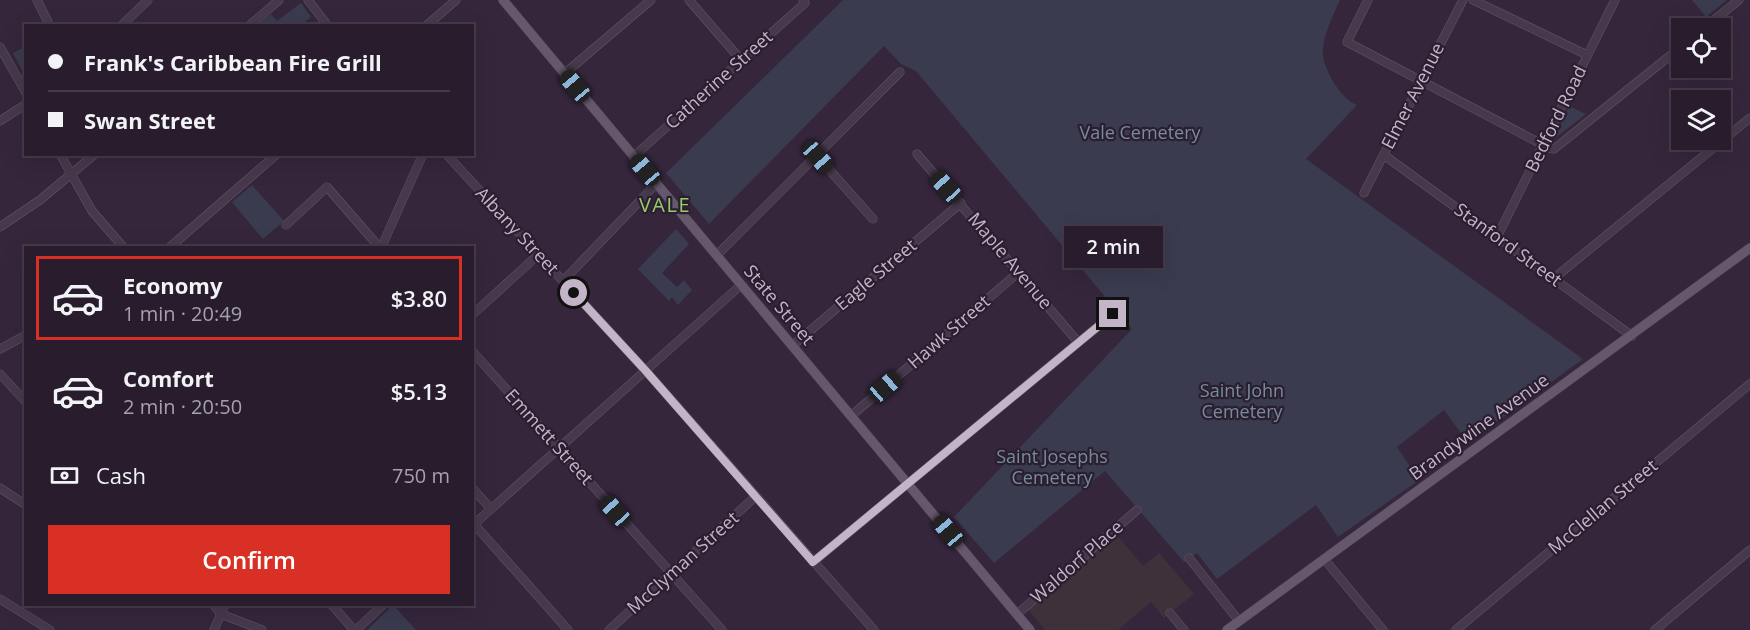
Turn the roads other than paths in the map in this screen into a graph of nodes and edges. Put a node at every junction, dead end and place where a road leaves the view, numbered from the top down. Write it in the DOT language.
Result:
graph roads {
  1 [pos="148,0"];
  2 [pos="279,0"];
  3 [pos="308,0"];
  4 [pos="456,0"];
  5 [pos="503,0"];
  6 [pos="651,0"];
  7 [pos="689,0"];
  8 [pos="1368,0"];
  9 [pos="1463,0"];
  10 [pos="1473,0"];
  11 [pos="1615,0"];
  12 [pos="1739,0"];
  13 [pos="804,1"];
  14 [pos="41,2"];
  15 [pos="1716,18"];
  16 [pos="49,24"];
  17 [pos="123,24"];
  18 [pos="251,24"];
  19 [pos="326,24"];
  20 [pos="428,24"];
  21 [pos="0,47"];
  22 [pos="1587,55"];
  23 [pos="1671,55"];
  24 [pos="741,60"];
  25 [pos="900,72"];
  26 [pos="564,74"];
  27 [pos="1422,80"];
  28 [pos="24,89"];
  29 [pos="24,105"];
  30 [pos="1750,118"];
  31 [pos="0,121"];
  32 [pos="1542,145"];
  33 [pos="917,153"];
  34 [pos="1384,155"];
  35 [pos="61,156"];
  36 [pos="93,156"];
  37 [pos="275,156"];
  38 [pos="422,156"];
  39 [pos="448,156"];
  40 [pos="633,156"];
  41 [pos="818,157"];
  42 [pos="71,175"];
  43 [pos="656,184"];
  44 [pos="1364,193"];
  45 [pos="961,203"];
  46 [pos="873,219"];
  47 [pos="286,225"];
  48 [pos="0,227"];
  49 [pos="1497,237"];
  50 [pos="122,246"];
  51 [pos="171,246"];
  52 [pos="379,246"];
  53 [pos="382,246"];
  54 [pos="1748,253"];
  55 [pos="539,254"];
  56 [pos="717,255"];
  57 [pos="1019,272"];
  58 [pos="1553,279"];
  59 [pos="563,281"];
  60 [pos="741,285"];
  61 [pos="474,313"];
  62 [pos="1113,314"];
  63 [pos="24,336"];
  64 [pos="1632,336"];
  65 [pos="1078,342"];
  66 [pos="792,346"];
  67 [pos="0,349"];
  68 [pos="474,353"];
  69 [pos="645,370"];
  70 [pos="0,375"];
  71 [pos="1750,384"];
  72 [pos="24,400"];
  73 [pos="851,416"];
  74 [pos="559,449"];
  75 [pos="908,482"];
  76 [pos="0,488"];
  77 [pos="474,491"];
  78 [pos="756,496"];
  79 [pos="24,504"];
  80 [pos="491,509"];
  81 [pos="1137,510"];
  82 [pos="474,524"];
  83 [pos="474,526"];
  84 [pos="1750,550"];
  85 [pos="1189,558"];
  86 [pos="1325,560"];
  87 [pos="813,562"];
  88 [pos="671,574"];
  89 [pos="0,600"];
  90 [pos="215,606"];
  91 [pos="224,606"];
  92 [pos="333,606"];
  93 [pos="382,606"];
  94 [pos="1170,613"];
  95 [pos="222,614"];
  96 [pos="1017,614"];
  97 [pos="1239,621"];
  98 [pos="50,630"];
  99 [pos="214,630"];
  100 [pos="262,630"];
  101 [pos="355,630"];
  102 [pos="568,630"];
  103 [pos="609,630"];
  104 [pos="722,630"];
  105 [pos="874,630"];
  106 [pos="1030,630"];
  107 [pos="1184,630"];
  108 [pos="1227,630"];
  109 [pos="1383,630"];
  110 [pos="1456,630"];
  111 [pos="1655,630"];
  1 -- 17 [label="street"];
  2 -- 18 [label="street"];
  3 -- 19 [label="street"];
  4 -- 20 [label="street"];
  5 -- 26 [label="main road, State Street"];
  6 -- 26 [label="street"];
  7 -- 24 [label="street"];
  8 -- 27 [label="street"];
  9 -- 27 [label="street, Elmer Avenue"];
  10 -- 22 [label="street"];
  11 -- 22 [label="street, Bedford Road"];
  12 -- 15 [label="street"];
  13 -- 24 [label="street, Catherine Street"];
  14 -- 16 [label="street"];
  21 -- 28 [label="street"];
  22 -- 32 [label="street, Bedford Road"];
  23 -- 32 [label="street"];
  24 -- 40 [label="street, Catherine Street"];
  25 -- 41 [label="street"];
  26 -- 40 [label="main road, State Street"];
  27 -- 32 [label="street"];
  27 -- 34 [label="street, Elmer Avenue"];
  29 -- 31 [label="street"];
  30 -- 58 [label="street"];
  32 -- 49 [label="street, Bedford Road"];
  33 -- 45 [label="street, Maple Avenue"];
  34 -- 44 [label="street, Elmer Avenue"];
  34 -- 49 [label="street, Stanford Street"];
  35 -- 42 [label="street"];
  36 -- 42 [label="street"];
  37 -- 51 [label="street"];
  38 -- 53 [label="street"];
  39 -- 55 [label="street, Albany Street"];
  40 -- 43 [label="main road, State Street"];
  41 -- 46 [label="street"];
  41 -- 56 [label="street"];
  42 -- 48 [label="street"];
  42 -- 50 [label="street"];
  43 -- 56 [label="main road, State Street"];
  43 -- 59 [label="street"];
  45 -- 57 [label="street, Maple Avenue"];
  45 -- 66 [label="street, Eagle Street"];
  47 -- 52 [label="street"];
  49 -- 58 [label="street, Stanford Street"];
  54 -- 64 [label="main road, Brandywine Avenue"];
  55 -- 59 [label="street, Albany Street"];
  55 -- 61 [label="street"];
  56 -- 60 [label="main road, State Street"];
  57 -- 65 [label="street, Maple Avenue"];
  57 -- 73 [label="street, Hawk Street"];
  58 -- 64 [label="street, Stanford Street"];
  59 -- 69 [label="street, Albany Street"];
  60 -- 66 [label="main road, State Street"];
  60 -- 69 [label="street"];
  62 -- 65 [label="street"];
  63 -- 67 [label="street"];
  64 -- 86 [label="main road, Brandywine Avenue"];
  65 -- 75 [label="street"];
  66 -- 73 [label="main road, State Street"];
  68 -- 74 [label="street, Emmett Street"];
  69 -- 74 [label="street"];
  69 -- 78 [label="street, Albany Street"];
  70 -- 72 [label="street"];
  71 -- 110 [label="street, McClellan Street"];
  73 -- 75 [label="main road, State Street"];
  74 -- 80 [label="street"];
  74 -- 88 [label="street, Emmett Street"];
  75 -- 87 [label="street"];
  75 -- 96 [label="main road, State Street"];
  76 -- 79 [label="street"];
  77 -- 80 [label="street"];
  78 -- 87 [label="street, Albany Street"];
  78 -- 88 [label="street, McClyman Street"];
  80 -- 82 [label="street"];
  81 -- 96 [label="street, Waldorf Place"];
  83 -- 102 [label="street"];
  84 -- 111 [label="street"];
  85 -- 97 [label="street"];
  86 -- 97 [label="main road, Brandywine Avenue"];
  86 -- 109 [label="street"];
  87 -- 105 [label="street, Albany Street"];
  88 -- 103 [label="street, McClyman Street"];
  88 -- 104 [label="street, Emmett Street"];
  89 -- 98 [label="street"];
  90 -- 95 [label="street"];
  91 -- 95 [label="street"];
  92 -- 101 [label="street"];
  93 -- 101 [label="street"];
  94 -- 107 [label="street"];
  95 -- 99 [label="street"];
  95 -- 100 [label="street"];
  96 -- 106 [label="main road, State Street"];
  97 -- 108 [label="main road, Brandywine Avenue"];
}
